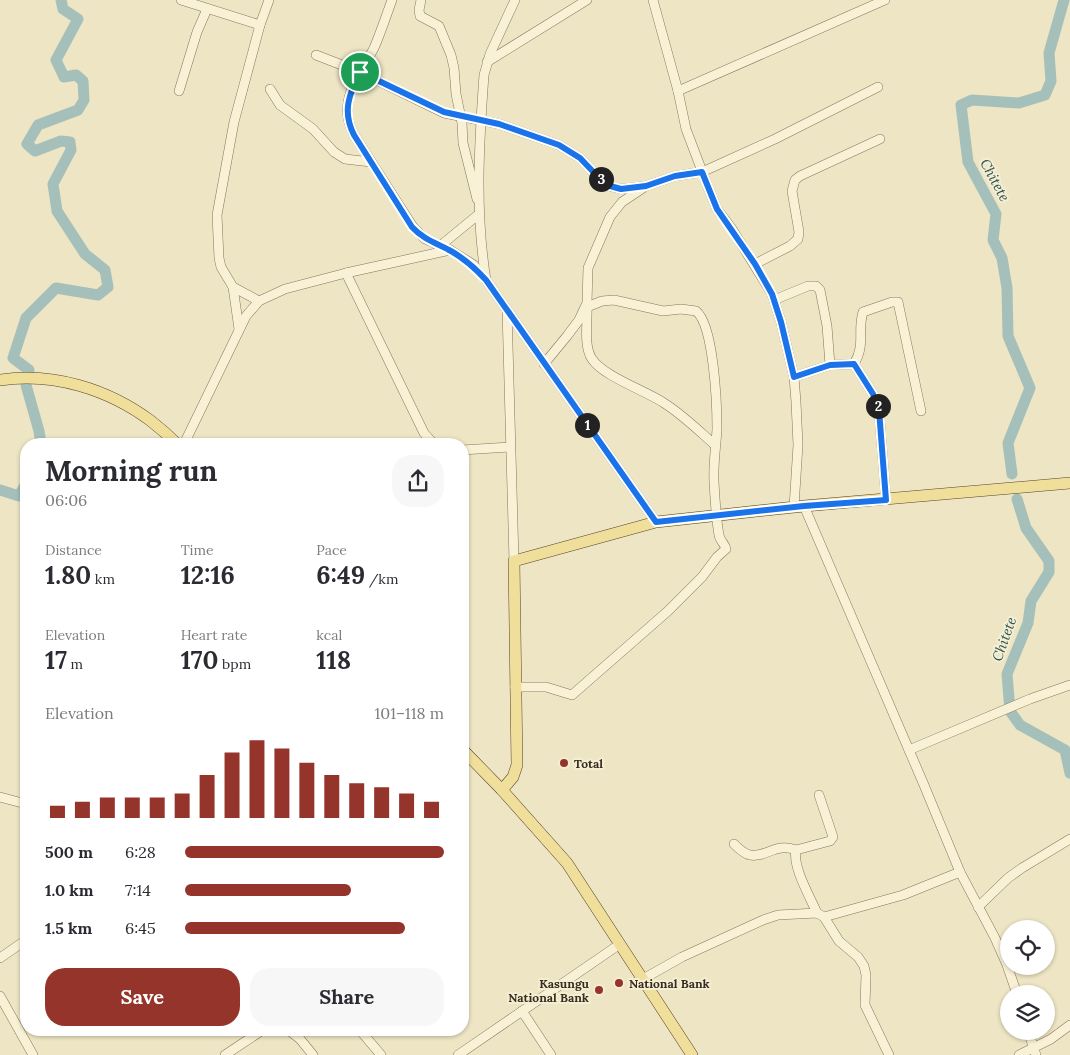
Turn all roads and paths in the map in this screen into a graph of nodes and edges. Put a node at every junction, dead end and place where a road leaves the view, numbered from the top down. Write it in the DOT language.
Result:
graph roads {
  1 [pos="180,0"];
  2 [pos="269,0"];
  3 [pos="392,0"];
  4 [pos="422,0"];
  5 [pos="515,0"];
  6 [pos="587,0"];
  7 [pos="653,0"];
  8 [pos="885,0"];
  9 [pos="202,6"];
  10 [pos="260,25"];
  11 [pos="316,55"];
  12 [pos="488,62"];
  13 [pos="360,72"];
  14 [pos="878,87"];
  15 [pos="270,89"];
  16 [pos="179,91"];
  17 [pos="678,91"];
  18 [pos="460,117"];
  19 [pos="482,120"];
  20 [pos="880,140"];
  21 [pos="371,162"];
  22 [pos="702,172"];
  23 [pos="646,186"];
  24 [pos="479,211"];
  25 [pos="440,246"];
  26 [pos="450,250"];
  27 [pos="755,264"];
  28 [pos="346,273"];
  29 [pos="486,280"];
  30 [pos="233,288"];
  31 [pos="774,300"];
  32 [pos="259,301"];
  33 [pos="587,305"];
  34 [pos="507,310"];
  35 [pos="239,330"];
  36 [pos="544,364"];
  37 [pos="854,364"];
  38 [pos="830,365"];
  39 [pos="794,377"];
  40 [pos="0,380"];
  41 [pos="921,411"];
  42 [pos="170,438"];
  43 [pos="187,438"];
  44 [pos="429,438"];
  45 [pos="714,445"];
  46 [pos="510,447"];
  47 [pos="469,450"];
  48 [pos="1070,484"];
  49 [pos="886,500"];
  50 [pos="799,507"];
  51 [pos="717,515"];
  52 [pos="656,522"];
  53 [pos="514,561"];
  54 [pos="1070,685"];
  55 [pos="515,688"];
  56 [pos="909,750"];
  57 [pos="469,756"];
  58 [pos="502,790"];
  59 [pos="818,795"];
  60 [pos="0,797"];
  61 [pos="20,802"];
  62 [pos="1070,839"];
  63 [pos="734,844"];
  64 [pos="796,850"];
  65 [pos="960,872"];
  66 [pos="978,907"];
  67 [pos="821,915"];
  68 [pos="20,944"];
  69 [pos="620,944"];
  70 [pos="0,958"];
  71 [pos="643,979"];
  72 [pos="1014,985"];
  73 [pos="0,996"];
  74 [pos="522,1011"];
  75 [pos="1070,1025"];
  76 [pos="20,1032"];
  77 [pos="22,1036"];
  78 [pos="254,1036"];
  79 [pos="296,1036"];
  80 [pos="365,1036"];
  81 [pos="1031,1040"];
  82 [pos="1035,1052"];
  83 [pos="33,1055"];
  84 [pos="225,1055"];
  85 [pos="313,1055"];
  86 [pos="381,1055"];
  87 [pos="458,1055"];
  88 [pos="551,1055"];
  89 [pos="692,1055"];
  90 [pos="889,1055"];
  91 [pos="1019,1055"];
  1 -- 9 [label="street"];
  2 -- 10 [label="street"];
  3 -- 13 [label="street"];
  4 -- 18 [label="street"];
  5 -- 12 [label="street"];
  6 -- 12 [label="street"];
  7 -- 17 [label="street"];
  8 -- 17 [label="street"];
  9 -- 10 [label="street"];
  9 -- 16 [label="street"];
  10 -- 30 [label="street"];
  11 -- 13 [label="street"];
  12 -- 19 [label="street"];
  13 -- 18 [label="street"];
  13 -- 21 [label="street"];
  14 -- 22 [label="street"];
  15 -- 21 [label="street"];
  17 -- 22 [label="street"];
  18 -- 19 [label="street"];
  18 -- 24 [label="street"];
  19 -- 23 [label="street"];
  19 -- 24 [label="street"];
  20 -- 27 [label="street"];
  21 -- 25 [label="street"];
  22 -- 23 [label="street"];
  22 -- 27 [label="street"];
  23 -- 33 [label="street"];
  24 -- 25 [label="street"];
  24 -- 29 [label="street"];
  25 -- 26 [label="street"];
  26 -- 28 [label="street"];
  26 -- 29 [label="street"];
  27 -- 31 [label="street"];
  28 -- 32 [label="street"];
  28 -- 44 [label="street"];
  29 -- 34 [label="street"];
  30 -- 32 [label="street"];
  30 -- 35 [label="street"];
  31 -- 38 [label="street"];
  31 -- 39 [label="street"];
  32 -- 35 [label="street"];
  33 -- 36 [label="street"];
  33 -- 45 [label="street"];
  33 -- 45 [label="street"];
  34 -- 36 [label="street"];
  34 -- 46 [label="street"];
  35 -- 43 [label="street"];
  36 -- 52 [label="street"];
  37 -- 38 [label="street"];
  37 -- 41 [label="street"];
  37 -- 49 [label="street"];
  38 -- 39 [label="street"];
  39 -- 50 [label="street"];
  40 -- 42 [label="main road"];
  45 -- 51 [label="street"];
  46 -- 47 [label="street"];
  46 -- 53 [label="street"];
  48 -- 49 [label="main road"];
  49 -- 50 [label="main road"];
  50 -- 51 [label="main road"];
  50 -- 56 [label="street"];
  51 -- 52 [label="main road"];
  51 -- 55 [label="street"];
  52 -- 53 [label="main road"];
  53 -- 55 [label="main road"];
  54 -- 56 [label="street"];
  55 -- 58 [label="main road"];
  56 -- 65 [label="street"];
  57 -- 58 [label="main road"];
  58 -- 69 [label="main road"];
  59 -- 64 [label="street"];
  60 -- 61 [label="street"];
  62 -- 66 [label="street"];
  63 -- 64 [label="street"];
  64 -- 67 [label="street"];
  65 -- 66 [label="street"];
  65 -- 67 [label="street"];
  66 -- 72 [label="street"];
  67 -- 71 [label="street"];
  67 -- 90 [label="street"];
  68 -- 70 [label="street"];
  69 -- 71 [label="main road"];
  69 -- 74 [label="street"];
  71 -- 89 [label="main road"];
  73 -- 76 [label="street"];
  74 -- 87 [label="street"];
  74 -- 88 [label="street"];
  75 -- 82 [label="street"];
  77 -- 83 [label="street"];
  78 -- 84 [label="street"];
  79 -- 85 [label="street"];
  80 -- 86 [label="street"];
  81 -- 82 [label="street"];
  82 -- 91 [label="street"];
}
